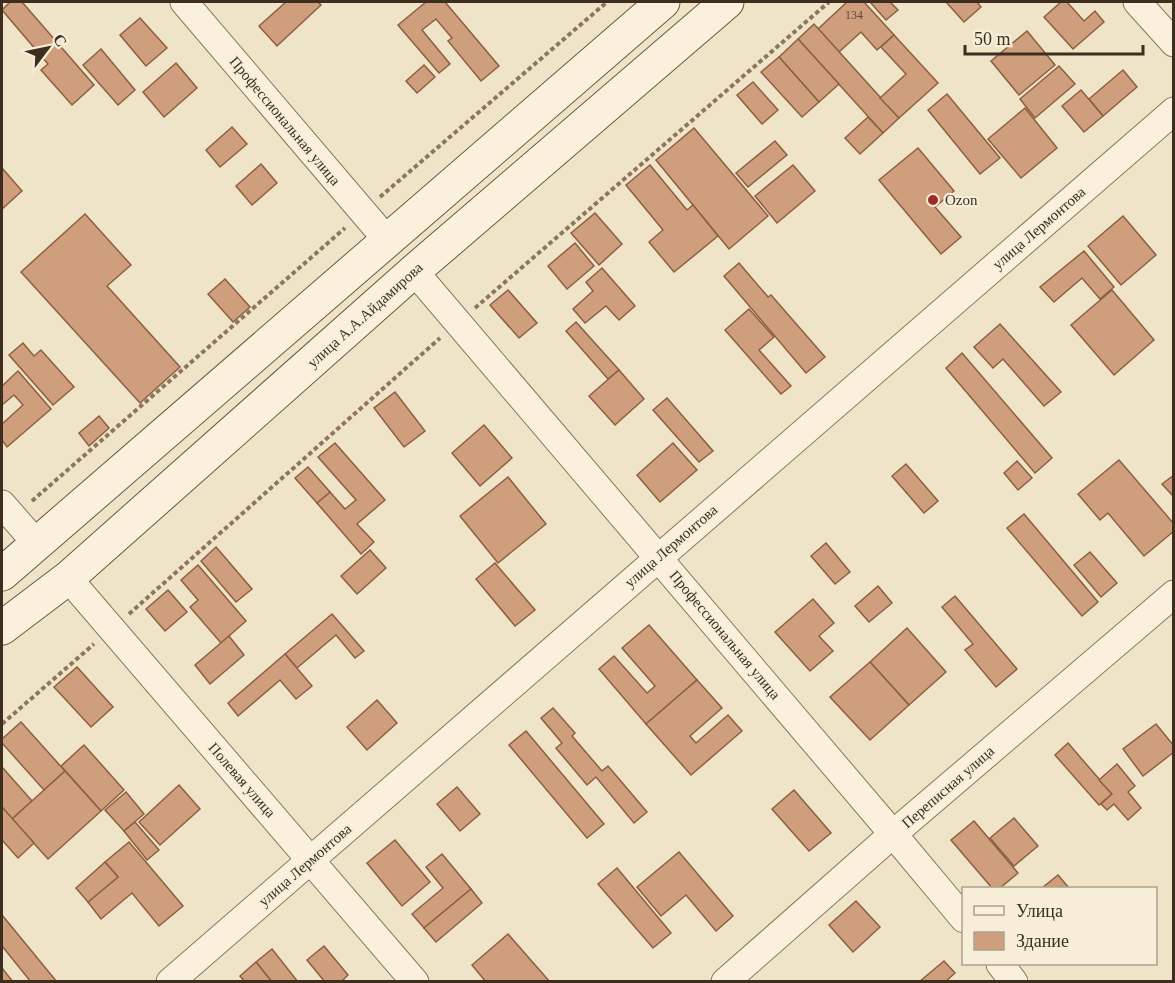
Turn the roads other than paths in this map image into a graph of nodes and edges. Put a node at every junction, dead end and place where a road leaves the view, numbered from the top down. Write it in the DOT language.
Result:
graph roads {
  1 [pos="184,2"];
  2 [pos="663,2"];
  3 [pos="727,2"];
  4 [pos="1137,2"];
  5 [pos="1173,43"];
  6 [pos="1173,111"];
  7 [pos="387,240"];
  8 [pos="414,271"];
  9 [pos="7,510"];
  10 [pos="36,543"];
  11 [pos="659,557"];
  12 [pos="2,574"];
  13 [pos="68,578"];
  14 [pos="1173,594"];
  15 [pos="2,628"];
  16 [pos="893,834"];
  17 [pos="311,860"];
  18 [pos="962,918"];
  19 [pos="1002,965"];
  20 [pos="170,981"];
  21 [pos="415,981"];
  22 [pos="725,981"];
  23 [pos="1014,981"];
  1 -- 7 [label="street, Профессиональная улица"];
  2 -- 7 [label="main road"];
  3 -- 8 [label="main road, улица А.А.Айдамирова"];
  4 -- 5 [label="street"];
  6 -- 11 [label="street, улица Лермонтова"];
  7 -- 10 [label="main road"];
  8 -- 11 [label="street, Профессиональная улица"];
  8 -- 13 [label="main road, улица А.А.Айдамирова"];
  9 -- 10 [label="street"];
  10 -- 12 [label="main road"];
  11 -- 16 [label="street, Профессиональная улица"];
  11 -- 17 [label="street, улица Лермонтова"];
  13 -- 15 [label="main road, улица А.А.Айдамирова"];
  13 -- 17 [label="street, Полевая улица"];
  14 -- 16 [label="street, Переписная улица"];
  16 -- 18 [label="street, Профессиональная улица"];
  16 -- 22 [label="street, Переписная улица"];
  17 -- 20 [label="street, улица Лермонтова"];
  17 -- 21 [label="street, Полевая улица"];
  19 -- 23 [label="street"];
}
